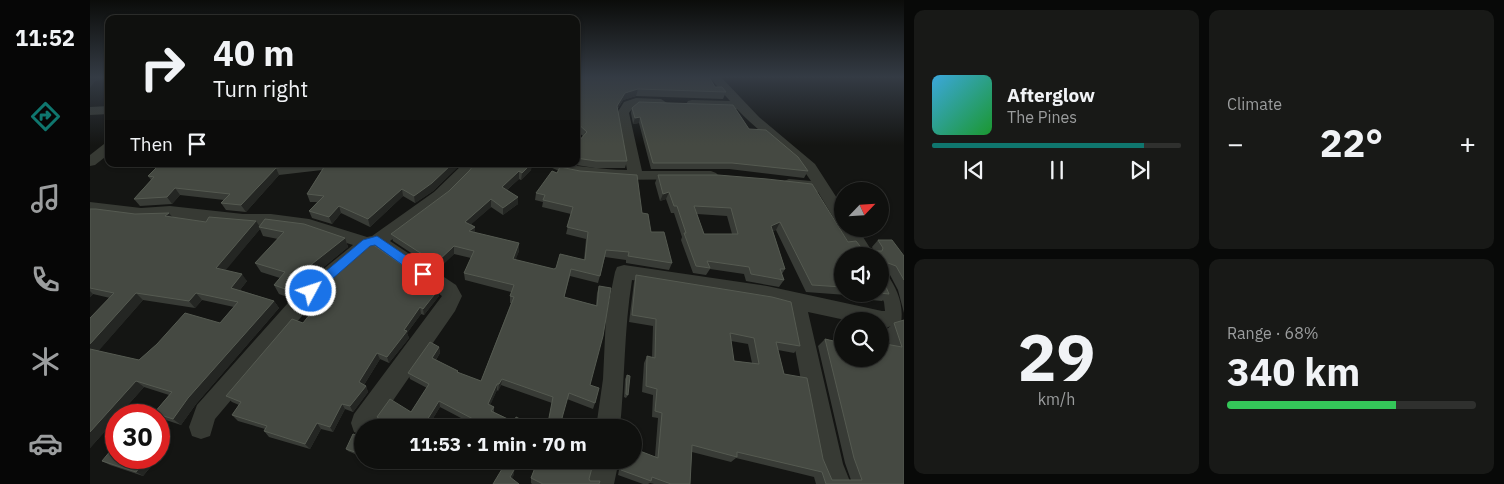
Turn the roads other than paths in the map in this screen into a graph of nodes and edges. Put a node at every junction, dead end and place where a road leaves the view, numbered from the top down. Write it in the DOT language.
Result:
graph roads {
  1 [pos="734,100"];
  2 [pos="739,105"];
  3 [pos="105,110"];
  4 [pos="90,111"];
  5 [pos="105,150"];
  6 [pos="90,162"];
  7 [pos="469,167"];
  8 [pos="562,167"];
  9 [pos="635,174"];
  10 [pos="728,176"];
  11 [pos="777,182"];
  12 [pos="824,187"];
  13 [pos="834,204"];
  14 [pos="90,207"];
  15 [pos="372,242"];
  16 [pos="889,294"];
  17 [pos="796,300"];
  18 [pos="365,419"];
  19 [pos="609,419"];
  20 [pos="201,427"];
  21 [pos="604,469"];
  22 [pos="601,484"];
  23 [pos="838,484"];
  1 -- 2 [label="street"];
  2 -- 9 [label="street"];
  2 -- 12 [label="street"];
  3 -- 4 [label="street"];
  5 -- 6 [label="street"];
  7 -- 15 [label="street"];
  8 -- 9 [label="street"];
  9 -- 10 [label="street"];
  11 -- 12 [label="street"];
  12 -- 13 [label="street"];
  14 -- 15 [label="street"];
  15 -- 18 [label="street"];
  15 -- 20 [label="street"];
  16 -- 17 [label="street"];
  17 -- 19 [label="street"];
  17 -- 23 [label="street"];
  21 -- 22 [label="street"];
}
